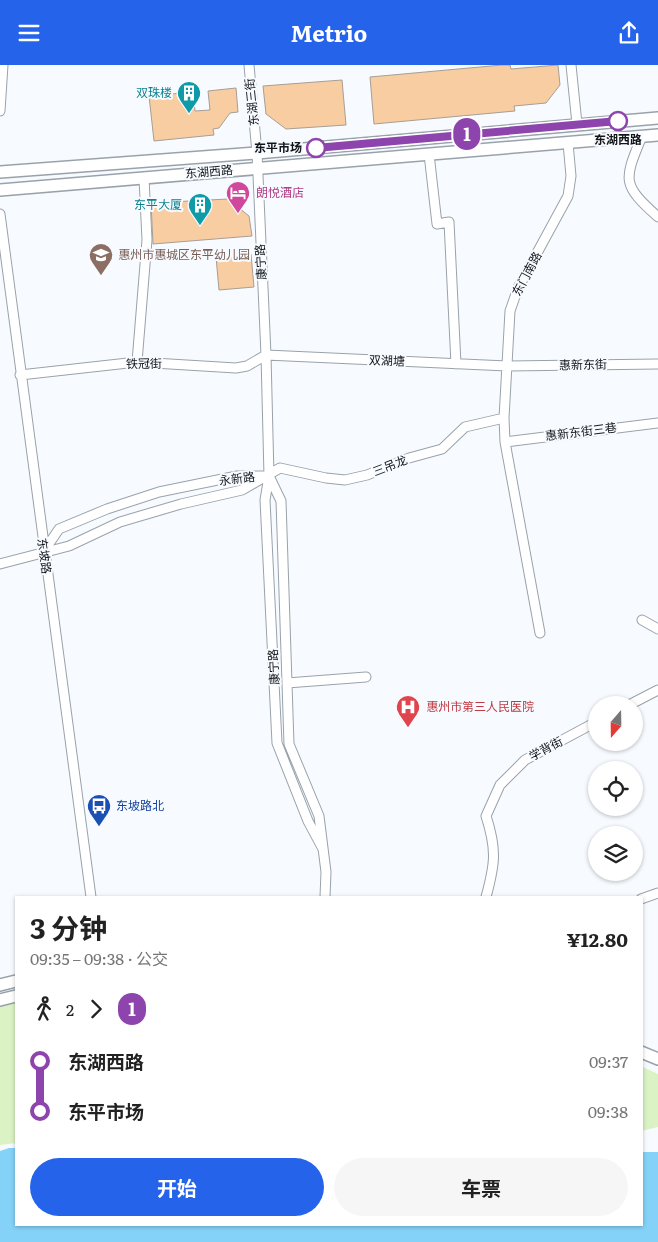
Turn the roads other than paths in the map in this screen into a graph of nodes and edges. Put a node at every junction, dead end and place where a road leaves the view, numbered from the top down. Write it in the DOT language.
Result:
graph roads {
  1 [pos="3,65"];
  2 [pos="249,65"];
  3 [pos="571,65"];
  4 [pos="0,111"];
  5 [pos="658,118"];
  6 [pos="577,124"];
  7 [pos="658,135"];
  8 [pos="642,136"];
  9 [pos="568,143"];
  10 [pos="257,153"];
  11 [pos="428,154"];
  12 [pos="256,168"];
  13 [pos="0,172"];
  14 [pos="144,178"];
  15 [pos="0,190"];
  16 [pos="0,214"];
  17 [pos="658,217"];
  18 [pos="266,355"];
  19 [pos="137,362"];
  20 [pos="456,364"];
  21 [pos="658,364"];
  22 [pos="507,366"];
  23 [pos="20,375"];
  24 [pos="504,419"];
  25 [pos="658,423"];
  26 [pos="505,442"];
  27 [pos="269,476"];
  28 [pos="44,551"];
  29 [pos="0,564"];
  30 [pos="642,620"];
  31 [pos="658,629"];
  32 [pos="540,633"];
  33 [pos="366,677"];
  34 [pos="287,683"];
  35 [pos="658,690"];
  36 [pos="643,698"];
  37 [pos="588,726"];
  38 [pos="323,849"];
  39 [pos="658,893"];
  40 [pos="91,896"];
  41 [pos="325,896"];
  42 [pos="486,896"];
  43 [pos="643,898"];
  44 [pos="15,981"];
  45 [pos="0,985"];
  46 [pos="15,996"];
  47 [pos="0,1000"];
  48 [pos="643,1053"];
  49 [pos="658,1059"];
  1 -- 4 [label="street"];
  2 -- 10 [label="street, 东湖三街"];
  3 -- 6 [label="street"];
  5 -- 6 [label="main road, 东湖西路"];
  6 -- 10 [label="main road, 东湖西路"];
  7 -- 8 [label="main road, 东湖西路"];
  8 -- 9 [label="main road, 东湖西路"];
  8 -- 17 [label="street"];
  9 -- 11 [label="main road, 东湖西路"];
  9 -- 22 [label="street, 东门南路"];
  10 -- 12 [label="street, 东湖三街"];
  10 -- 13 [label="main road, 东湖西路"];
  11 -- 12 [label="main road, 东湖西路"];
  11 -- 20 [label="street"];
  12 -- 14 [label="main road, 东湖西路"];
  12 -- 18 [label="street, 康宁路"];
  14 -- 15 [label="main road, 东湖西路"];
  14 -- 19 [label="street"];
  16 -- 23 [label="street, 东坡路"];
  18 -- 19 [label="street, 铁冠街"];
  18 -- 20 [label="street, 双湖塘"];
  18 -- 27 [label="street, 康宁路"];
  19 -- 23 [label="street, 铁冠街"];
  20 -- 22 [label="street, 双湖塘"];
  21 -- 22 [label="street, 惠新东街"];
  22 -- 24 [label="street, 东门南路"];
  23 -- 28 [label="street, 东坡路"];
  24 -- 26 [label="street, 东门南路"];
  24 -- 27 [label="street, 三吊龙"];
  25 -- 26 [label="street, 惠新东街三巷"];
  26 -- 32 [label="street, 东门南路"];
  27 -- 28 [label="street, 永新路"];
  27 -- 28 [label="street, 永新路"];
  27 -- 34 [label="street, 康宁路"];
  27 -- 38 [label="street, 康宁路"];
  28 -- 29 [label="street, 永新路"];
  28 -- 40 [label="street, 东坡路"];
  30 -- 31 [label="street"];
  33 -- 34 [label="street"];
  34 -- 38 [label="street, 康宁路"];
  35 -- 36 [label="street"];
  37 -- 42 [label="street, 学背街"];
  38 -- 41 [label="street, 康宁路"];
  39 -- 43 [label="street"];
  44 -- 45 [label="main road"];
  46 -- 47 [label="main road"];
  48 -- 49 [label="main road"];
}
